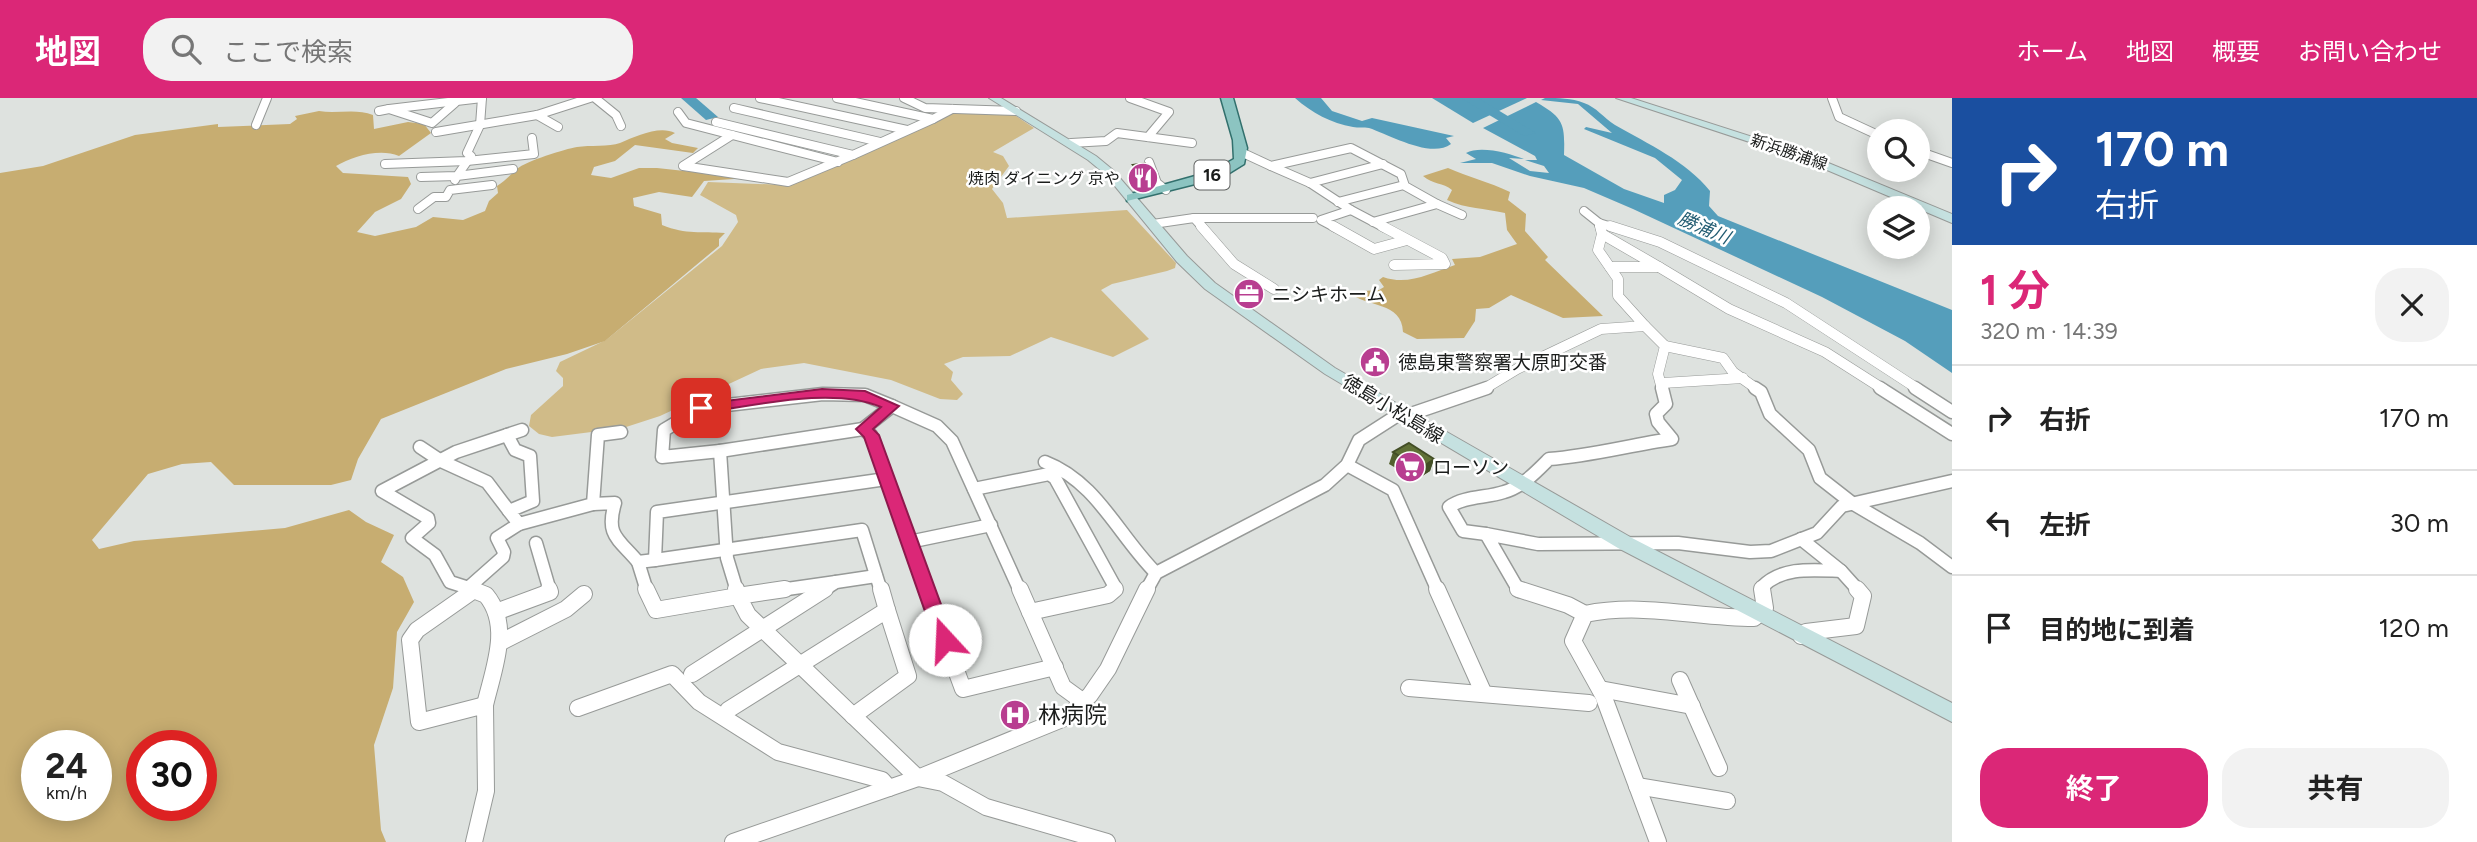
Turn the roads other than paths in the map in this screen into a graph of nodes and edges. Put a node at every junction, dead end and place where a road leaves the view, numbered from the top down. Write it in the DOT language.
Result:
graph roads {
  1 [pos="267,98"];
  2 [pos="482,98"];
  3 [pos="590,98"];
  4 [pos="595,98"];
  5 [pos="760,98"];
  6 [pos="837,98"];
  7 [pos="873,98"];
  8 [pos="904,98"];
  9 [pos="994,98"];
  10 [pos="1130,98"];
  11 [pos="1227,98"];
  12 [pos="1621,98"];
  13 [pos="1832,98"];
  14 [pos="780,99"];
  15 [pos="454,103"];
  16 [pos="864,104"];
  17 [pos="389,108"];
  18 [pos="734,108"];
  19 [pos="952,110"];
  20 [pos="379,111"];
  21 [pos="1016,111"];
  22 [pos="678,112"];
  23 [pos="537,115"];
  24 [pos="843,116"];
  25 [pos="933,119"];
  26 [pos="509,120"];
  27 [pos="716,122"];
  28 [pos="256,125"];
  29 [pos="480,125"];
  30 [pos="621,126"];
  31 [pos="558,127"];
  32 [pos="822,129"];
  33 [pos="509,130"];
  34 [pos="907,130"];
  35 [pos="1867,130"];
  36 [pos="436,132"];
  37 [pos="732,135"];
  38 [pos="1148,137"];
  39 [pos="532,138"];
  40 [pos="799,142"];
  41 [pos="881,142"];
  42 [pos="1192,143"];
  43 [pos="1071,144"];
  44 [pos="786,149"];
  45 [pos="1243,153"];
  46 [pos="409,155"];
  47 [pos="853,155"];
  48 [pos="1930,155"];
  49 [pos="467,157"];
  50 [pos="838,162"];
  51 [pos="1149,162"];
  52 [pos="1952,163"];
  53 [pos="385,164"];
  54 [pos="1383,164"];
  55 [pos="1271,166"];
  56 [pos="513,169"];
  57 [pos="457,176"];
  58 [pos="421,177"];
  59 [pos="1310,183"];
  60 [pos="492,185"];
  61 [pos="1404,185"];
  62 [pos="450,190"];
  63 [pos="1166,190"];
  64 [pos="1132,198"];
  65 [pos="1338,202"];
  66 [pos="1437,204"];
  67 [pos="418,209"];
  68 [pos="1351,210"];
  69 [pos="1584,211"];
  70 [pos="1462,215"];
  71 [pos="1194,218"];
  72 [pos="1313,218"];
  73 [pos="1952,219"];
  74 [pos="1373,222"];
  75 [pos="1153,224"];
  76 [pos="1601,229"];
  77 [pos="1407,240"];
  78 [pos="1394,265"];
  79 [pos="1610,267"];
  80 [pos="1659,267"];
  81 [pos="1274,289"];
  82 [pos="1645,326"];
  83 [pos="1665,346"];
  84 [pos="1743,378"];
  85 [pos="1663,383"];
  86 [pos="891,406"];
  87 [pos="1952,412"];
  88 [pos="1403,415"];
  89 [pos="863,429"];
  90 [pos="522,430"];
  91 [pos="621,432"];
  92 [pos="1952,434"];
  93 [pos="507,435"];
  94 [pos="420,447"];
  95 [pos="720,452"];
  96 [pos="441,461"];
  97 [pos="1045,462"];
  98 [pos="1347,465"];
  99 [pos="886,479"];
  100 [pos="1952,481"];
  101 [pos="1521,484"];
  102 [pos="974,489"];
  103 [pos="724,503"];
  104 [pos="1852,503"];
  105 [pos="593,504"];
  106 [pos="509,511"];
  107 [pos="519,524"];
  108 [pos="990,525"];
  109 [pos="1486,534"];
  110 [pos="1801,539"];
  111 [pos="909,542"];
  112 [pos="536,543"];
  113 [pos="1625,543"];
  114 [pos="727,550"];
  115 [pos="655,560"];
  116 [pos="638,562"];
  117 [pos="1952,567"];
  118 [pos="1841,571"];
  119 [pos="1156,573"];
  120 [pos="876,576"];
  121 [pos="836,582"];
  122 [pos="471,589"];
  123 [pos="583,593"];
  124 [pos="738,596"];
  125 [pos="887,610"];
  126 [pos="496,612"];
  127 [pos="1030,612"];
  128 [pos="1585,614"];
  129 [pos="1760,615"];
  130 [pos="763,629"];
  131 [pos="1801,636"];
  132 [pos="499,643"];
  133 [pos="799,664"];
  134 [pos="1055,667"];
  135 [pos="692,674"];
  136 [pos="1680,680"];
  137 [pos="1409,688"];
  138 [pos="1600,689"];
  139 [pos="1484,694"];
  140 [pos="1084,703"];
  141 [pos="1589,703"];
  142 [pos="485,705"];
  143 [pos="1692,706"];
  144 [pos="578,708"];
  145 [pos="728,710"];
  146 [pos="1952,713"];
  147 [pos="853,716"];
  148 [pos="1718,768"];
  149 [pos="918,778"];
  150 [pos="1637,786"];
  151 [pos="889,788"];
  152 [pos="1727,801"];
  153 [pos="765,837"];
  154 [pos="474,842"];
  155 [pos="733,842"];
  156 [pos="1107,842"];
  157 [pos="1658,842"];
  1 -- 28 [label="street"];
  2 -- 15 [label="street"];
  2 -- 29 [label="street"];
  3 -- 23 [label="street"];
  4 -- 30 [label="street"];
  5 -- 14 [label="street"];
  6 -- 16 [label="street"];
  7 -- 16 [label="street"];
  8 -- 19 [label="street"];
  9 -- 21 [label="main road, 徳島小松島線"];
  10 -- 38 [label="street"];
  11 -- 45 [label="main road, 16"];
  12 -- 73 [label="main road, 新浜勝浦線"];
  13 -- 35 [label="street"];
  14 -- 24 [label="street"];
  15 -- 17 [label="street"];
  15 -- 17 [label="street"];
  16 -- 24 [label="street"];
  16 -- 25 [label="street"];
  17 -- 20 [label="street"];
  18 -- 32 [label="street"];
  19 -- 21 [label="street"];
  19 -- 25 [label="street"];
  21 -- 43 [label="main road, 徳島小松島線"];
  22 -- 37 [label="street"];
  23 -- 26 [label="street"];
  23 -- 31 [label="street"];
  24 -- 32 [label="street"];
  24 -- 34 [label="street"];
  25 -- 34 [label="street"];
  26 -- 29 [label="street"];
  26 -- 33 [label="street"];
  27 -- 40 [label="street"];
  29 -- 36 [label="street"];
  29 -- 49 [label="street"];
  32 -- 40 [label="street"];
  32 -- 41 [label="street"];
  34 -- 41 [label="street"];
  37 -- 44 [label="street"];
  37 -- 50 [label="street"];
  38 -- 42 [label="street"];
  38 -- 43 [label="street"];
  39 -- 49 [label="street"];
  40 -- 44 [label="street"];
  40 -- 47 [label="street"];
  41 -- 47 [label="street"];
  43 -- 64 [label="main road, 徳島小松島線"];
  44 -- 50 [label="street"];
  45 -- 55 [label="street"];
  45 -- 63 [label="main road, 16"];
  46 -- 49 [label="street"];
  47 -- 50 [label="street"];
  48 -- 52 [label="street"];
  49 -- 53 [label="street"];
  49 -- 57 [label="street"];
  51 -- 63 [label="street"];
  54 -- 55 [label="street"];
  54 -- 59 [label="street"];
  54 -- 61 [label="street"];
  55 -- 59 [label="street"];
  56 -- 57 [label="street"];
  57 -- 58 [label="street"];
  57 -- 62 [label="street"];
  59 -- 65 [label="street"];
  60 -- 62 [label="street"];
  61 -- 65 [label="street"];
  61 -- 66 [label="street"];
  62 -- 67 [label="street"];
  63 -- 64 [label="main road, 16"];
  64 -- 75 [label="main road, 徳島小松島線"];
  65 -- 68 [label="street"];
  66 -- 70 [label="street"];
  66 -- 74 [label="street"];
  68 -- 74 [label="street"];
  68 -- 77 [label="street"];
  69 -- 76 [label="street"];
  71 -- 72 [label="street"];
  71 -- 75 [label="street"];
  71 -- 81 [label="street"];
  74 -- 77 [label="street"];
  75 -- 88 [label="main road, 徳島小松島線"];
  76 -- 79 [label="street"];
  76 -- 80 [label="street"];
  76 -- 87 [label="street"];
  77 -- 78 [label="street"];
  79 -- 80 [label="street"];
  79 -- 82 [label="street"];
  80 -- 92 [label="street"];
  82 -- 83 [label="street"];
  82 -- 88 [label="street"];
  83 -- 84 [label="street"];
  83 -- 85 [label="street"];
  84 -- 85 [label="street"];
  84 -- 104 [label="street"];
  85 -- 101 [label="street"];
  86 -- 89 [label="street"];
  86 -- 95 [label="street"];
  86 -- 102 [label="street"];
  88 -- 98 [label="street"];
  88 -- 101 [label="main road, 徳島小松島線"];
  89 -- 95 [label="street"];
  89 -- 99 [label="street"];
  90 -- 93 [label="street"];
  91 -- 105 [label="street"];
  93 -- 96 [label="street"];
  93 -- 106 [label="street"];
  94 -- 96 [label="street"];
  95 -- 103 [label="street"];
  96 -- 106 [label="street"];
  96 -- 122 [label="street"];
  97 -- 119 [label="street"];
  98 -- 119 [label="street"];
  98 -- 139 [label="street"];
  99 -- 103 [label="street"];
  99 -- 111 [label="street"];
  100 -- 104 [label="street"];
  101 -- 109 [label="street"];
  101 -- 113 [label="main road, 徳島小松島線"];
  102 -- 108 [label="street"];
  102 -- 127 [label="street"];
  103 -- 114 [label="street"];
  103 -- 115 [label="street"];
  104 -- 110 [label="street"];
  104 -- 117 [label="street"];
  105 -- 107 [label="street"];
  105 -- 116 [label="street"];
  106 -- 107 [label="street"];
  107 -- 122 [label="street"];
  108 -- 111 [label="street"];
  108 -- 127 [label="street"];
  109 -- 113 [label="street"];
  109 -- 128 [label="street"];
  110 -- 113 [label="street"];
  110 -- 118 [label="street"];
  111 -- 134 [label="street"];
  112 -- 126 [label="street"];
  113 -- 129 [label="main road, 徳島小松島線"];
  114 -- 115 [label="street"];
  114 -- 120 [label="street"];
  114 -- 124 [label="street"];
  115 -- 116 [label="street"];
  116 -- 124 [label="street"];
  118 -- 129 [label="street"];
  118 -- 131 [label="street"];
  119 -- 140 [label="street"];
  120 -- 121 [label="street"];
  120 -- 125 [label="street"];
  121 -- 124 [label="street"];
  121 -- 130 [label="street"];
  122 -- 126 [label="street"];
  122 -- 142 [label="street"];
  123 -- 132 [label="street"];
  124 -- 130 [label="street"];
  125 -- 133 [label="street"];
  125 -- 147 [label="street"];
  126 -- 132 [label="street"];
  127 -- 134 [label="street"];
  128 -- 129 [label="street"];
  128 -- 138 [label="street"];
  129 -- 131 [label="main road, 徳島小松島線"];
  130 -- 133 [label="street"];
  130 -- 135 [label="street"];
  131 -- 146 [label="main road, 徳島小松島線"];
  132 -- 142 [label="street"];
  133 -- 145 [label="street"];
  133 -- 147 [label="street"];
  134 -- 140 [label="street"];
  136 -- 143 [label="street"];
  137 -- 139 [label="street"];
  138 -- 143 [label="street"];
  138 -- 150 [label="street"];
  139 -- 141 [label="street"];
  140 -- 149 [label="street"];
  142 -- 154 [label="street"];
  143 -- 148 [label="street"];
  144 -- 151 [label="street"];
  147 -- 149 [label="street"];
  149 -- 151 [label="street"];
  149 -- 156 [label="street"];
  150 -- 152 [label="street"];
  150 -- 157 [label="street"];
  151 -- 153 [label="street"];
  153 -- 155 [label="street"];
}
